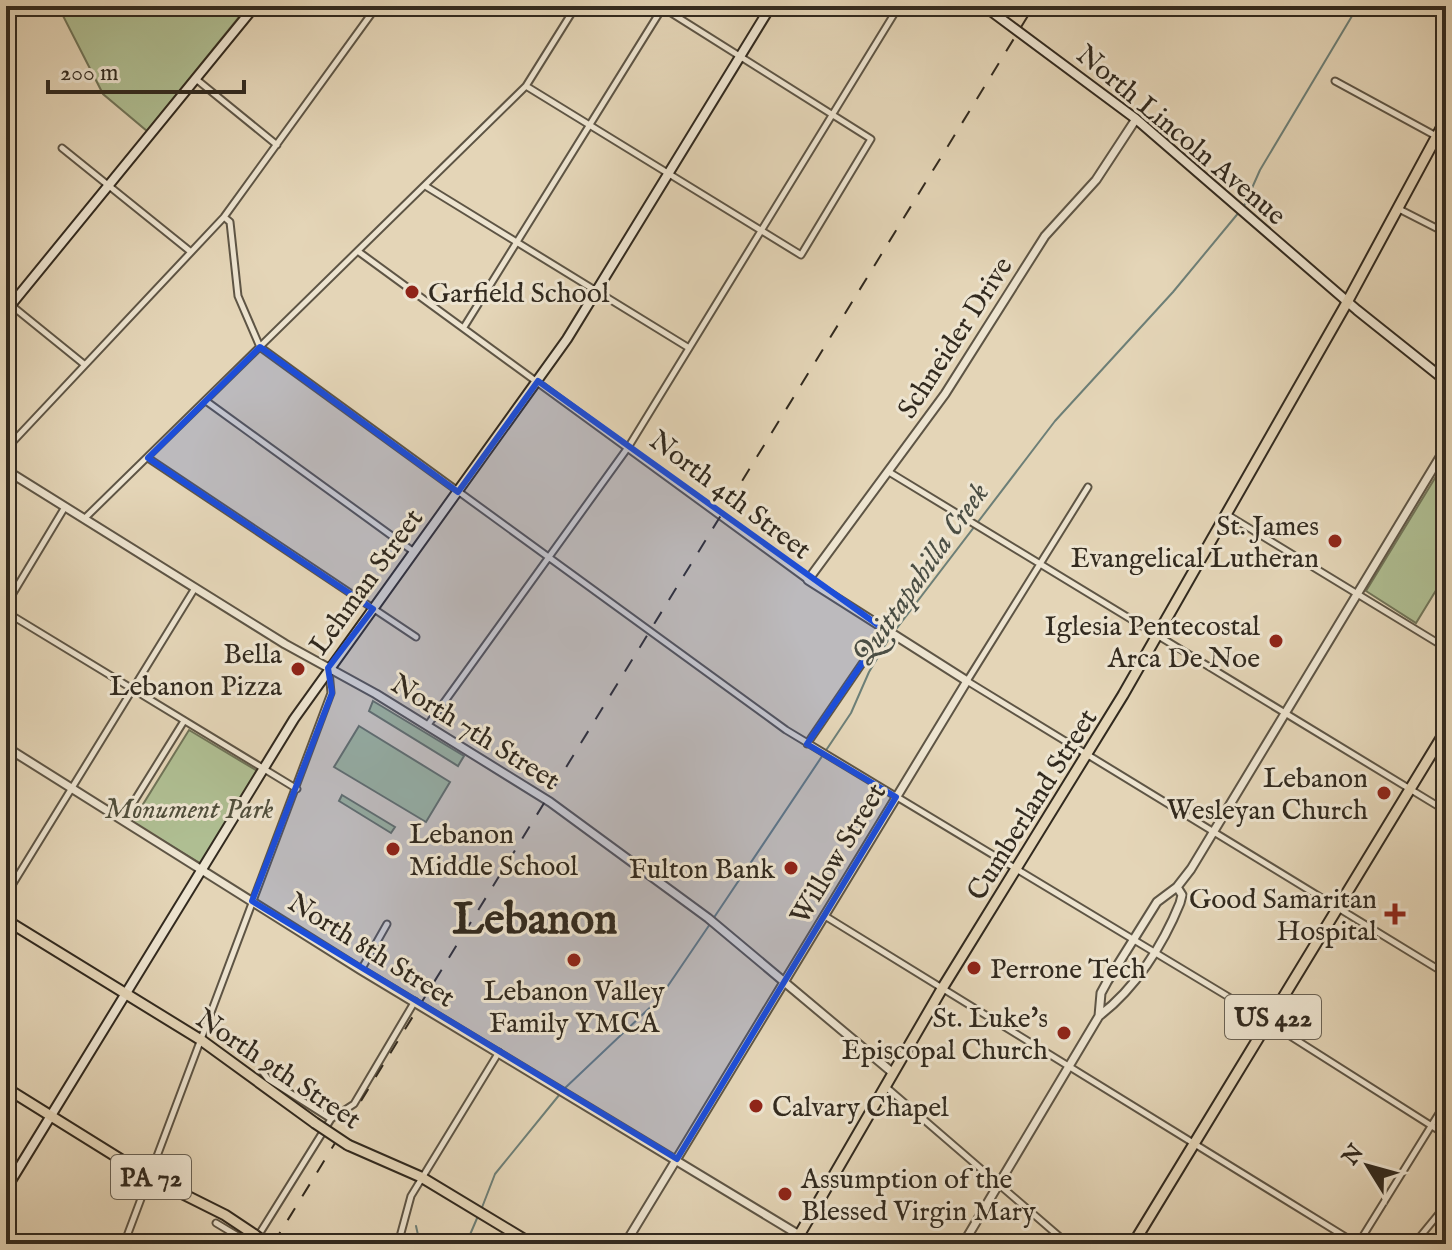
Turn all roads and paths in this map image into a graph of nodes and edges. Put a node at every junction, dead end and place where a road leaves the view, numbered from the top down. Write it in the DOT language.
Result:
graph roads {
  1 [pos="255,6"];
  2 [pos="377,6"];
  3 [pos="576,6"];
  4 [pos="771,6"];
  5 [pos="899,6"];
  6 [pos="984,6"];
  7 [pos="662,7"];
  8 [pos="741,56"];
  9 [pos="196,79"];
  10 [pos="1335,81"];
  11 [pos="526,86"];
  12 [pos="833,113"];
  13 [pos="1136,119"];
  14 [pos="1446,119"];
  15 [pos="590,126"];
  16 [pos="1437,136"];
  17 [pos="277,145"];
  18 [pos="62,148"];
  19 [pos="668,173"];
  20 [pos="108,185"];
  21 [pos="427,187"];
  22 [pos="1399,209"];
  23 [pos="224,217"];
  24 [pos="761,230"];
  25 [pos="1446,233"];
  26 [pos="518,243"];
  27 [pos="191,252"];
  28 [pos="359,252"];
  29 [pos="597,291"];
  30 [pos="1348,301"];
  31 [pos="8,306"];
  32 [pos="464,327"];
  33 [pos="260,347"];
  34 [pos="689,348"];
  35 [pos="85,365"];
  36 [pos="538,381"];
  37 [pos="1446,381"];
  38 [pos="206,401"];
  39 [pos="629,446"];
  40 [pos="1446,447"];
  41 [pos="6,449"];
  42 [pos="148,458"];
  43 [pos="6,470"];
  44 [pos="889,472"];
  45 [pos="1088,487"];
  46 [pos="458,492"];
  47 [pos="65,507"];
  48 [pos="1226,514"];
  49 [pos="84,519"];
  50 [pos="414,552"];
  51 [pos="547,557"];
  52 [pos="1041,564"];
  53 [pos="808,580"];
  54 [pos="195,588"];
  55 [pos="1358,594"];
  56 [pos="6,605"];
  57 [pos="373,609"];
  58 [pos="6,612"];
  59 [pos="890,633"];
  60 [pos="1155,635"];
  61 [pos="416,637"];
  62 [pos="1446,648"];
  63 [pos="328,668"];
  64 [pos="967,681"];
  65 [pos="132,689"];
  66 [pos="1287,711"];
  67 [pos="184,721"];
  68 [pos="427,726"];
  69 [pos="1446,730"];
  70 [pos="807,744"];
  71 [pos="6,747"];
  72 [pos="1088,753"];
  73 [pos="262,768"];
  74 [pos="71,788"];
  75 [pos="297,789"];
  76 [pos="1411,789"];
  77 [pos="896,797"];
  78 [pos="1446,811"];
  79 [pos="123,819"];
  80 [pos="1214,830"];
  81 [pos="1016,869"];
  82 [pos="204,870"];
  83 [pos="1177,887"];
  84 [pos="6,895"];
  85 [pos="252,901"];
  86 [pos="1340,907"];
  87 [pos="825,916"];
  88 [pos="6,920"];
  89 [pos="387,924"];
  90 [pos="1132,942"];
  91 [pos="1152,953"];
  92 [pos="361,970"];
  93 [pos="1446,974"];
  94 [pos="786,981"];
  95 [pos="943,987"];
  96 [pos="127,993"];
  97 [pos="415,1001"];
  98 [pos="1099,1016"];
  99 [pos="1269,1024"];
  100 [pos="201,1040"];
  101 [pos="500,1051"];
  102 [pos="1068,1066"];
  103 [pos="262,1071"];
  104 [pos="893,1073"];
  105 [pos="885,1086"];
  106 [pos="6,1088"];
  107 [pos="1446,1102"];
  108 [pos="49,1115"];
  109 [pos="331,1119"];
  110 [pos="1431,1126"];
  111 [pos="1446,1135"];
  112 [pos="1195,1144"];
  113 [pos="677,1159"];
  114 [pos="149,1177"];
  115 [pos="421,1177"];
  116 [pos="999,1185"];
  117 [pos="6,1189"];
  118 [pos="1446,1205"];
  119 [pos="1436,1217"];
  120 [pos="216,1223"];
  121 [pos="1446,1223"];
  122 [pos="797,1239"];
  123 [pos="253,1241"];
  124 [pos="124,1244"];
  125 [pos="267,1244"];
  126 [pos="398,1244"];
  127 [pos="532,1244"];
  128 [pos="625,1244"];
  129 [pos="814,1244"];
  130 [pos="963,1244"];
  131 [pos="1068,1244"];
  132 [pos="1133,1244"];
  133 [pos="1357,1244"];
  134 [pos="1414,1244"];
  1 -- 9 [label="main road"];
  2 -- 17 [label="street"];
  3 -- 11 [label="street"];
  4 -- 8 [label="main road, Lehman Street"];
  5 -- 12 [label="street"];
  6 -- 13 [label="main road, North Lincoln Avenue"];
  7 -- 8 [label="street"];
  7 -- 15 [label="street"];
  8 -- 12 [label="street"];
  8 -- 19 [label="main road, Lehman Street"];
  9 -- 17 [label="street"];
  9 -- 20 [label="main road"];
  10 -- 16 [label="street"];
  11 -- 15 [label="street"];
  11 -- 21 [label="street"];
  12 -- 24 [label="street"];
  12 -- 24 [label="street"];
  13 -- 30 [label="main road, North Lincoln Avenue"];
  13 -- 44 [label="street, Schneider Drive"];
  14 -- 16 [label="main road, Cumberland Street"];
  15 -- 19 [label="street"];
  15 -- 26 [label="street"];
  16 -- 22 [label="main road, Cumberland Street"];
  17 -- 23 [label="street"];
  18 -- 20 [label="street"];
  19 -- 24 [label="street"];
  19 -- 29 [label="main road, Lehman Street"];
  20 -- 27 [label="street"];
  20 -- 31 [label="main road"];
  21 -- 26 [label="street"];
  21 -- 28 [label="street"];
  22 -- 25 [label="street"];
  22 -- 30 [label="main road, Cumberland Street"];
  23 -- 27 [label="street"];
  23 -- 33 [label="street"];
  24 -- 34 [label="street"];
  26 -- 29 [label="street"];
  26 -- 32 [label="street"];
  27 -- 35 [label="street"];
  28 -- 32 [label="street, North 4th Street"];
  28 -- 33 [label="street"];
  29 -- 34 [label="street"];
  29 -- 36 [label="main road, Lehman Street"];
  30 -- 37 [label="main road, North Lincoln Avenue"];
  30 -- 48 [label="main road, Cumberland Street"];
  31 -- 35 [label="street"];
  32 -- 36 [label="street, North 4th Street"];
  33 -- 38 [label="street"];
  33 -- 46 [label="street"];
  34 -- 39 [label="street"];
  35 -- 41 [label="street"];
  36 -- 39 [label="street, North 4th Street"];
  36 -- 46 [label="main road, Lehman Street"];
  38 -- 42 [label="street"];
  38 -- 50 [label="street"];
  39 -- 51 [label="street"];
  39 -- 53 [label="street, North 4th Street"];
  40 -- 55 [label="street"];
  42 -- 49 [label="street"];
  42 -- 57 [label="street"];
  43 -- 47 [label="street, North 7th Street"];
  44 -- 52 [label="street"];
  44 -- 53 [label="street, Schneider Drive"];
  45 -- 52 [label="street, Willow Street"];
  46 -- 50 [label="main road, Lehman Street"];
  46 -- 51 [label="street"];
  47 -- 49 [label="street, North 7th Street"];
  47 -- 56 [label="street"];
  48 -- 55 [label="street"];
  48 -- 60 [label="main road, Cumberland Street"];
  49 -- 54 [label="street, North 7th Street"];
  50 -- 57 [label="main road, Lehman Street"];
  51 -- 68 [label="street"];
  51 -- 70 [label="street"];
  52 -- 60 [label="street"];
  52 -- 64 [label="street, Willow Street"];
  53 -- 59 [label="street, North 4th Street"];
  54 -- 63 [label="street, North 7th Street"];
  54 -- 65 [label="street"];
  55 -- 62 [label="street"];
  55 -- 66 [label="street"];
  57 -- 61 [label="street"];
  57 -- 63 [label="main road, Lehman Street"];
  58 -- 65 [label="street"];
  59 -- 64 [label="street, North 4th Street"];
  59 -- 70 [label="street"];
  60 -- 66 [label="street"];
  60 -- 72 [label="main road, Cumberland Street"];
  63 -- 68 [label="street, North 7th Street"];
  63 -- 73 [label="main road, Lehman Street"];
  63 -- 75 [label="street"];
  64 -- 72 [label="street, North 4th Street"];
  64 -- 77 [label="street, Willow Street"];
  65 -- 67 [label="street"];
  65 -- 74 [label="street"];
  66 -- 76 [label="street"];
  66 -- 80 [label="street"];
  67 -- 73 [label="street"];
  67 -- 79 [label="street"];
  68 -- 94 [label="street, North 7th Street"];
  69 -- 76 [label="main road, US 422"];
  70 -- 77 [label="street"];
  71 -- 74 [label="street, North 8th Street"];
  72 -- 80 [label="street, North 4th Street"];
  72 -- 81 [label="main road, Cumberland Street"];
  73 -- 75 [label="street"];
  73 -- 82 [label="main road, Lehman Street"];
  74 -- 79 [label="street, North 8th Street"];
  74 -- 84 [label="street"];
  75 -- 85 [label="street"];
  76 -- 78 [label="street"];
  76 -- 86 [label="main road, US 422"];
  77 -- 81 [label="street"];
  77 -- 87 [label="street, Willow Street"];
  79 -- 82 [label="street, North 8th Street"];
  80 -- 83 [label="street"];
  80 -- 86 [label="street, North 4th Street"];
  81 -- 90 [label="street"];
  81 -- 95 [label="main road, Cumberland Street"];
  82 -- 85 [label="street, North 8th Street"];
  82 -- 96 [label="main road, Lehman Street"];
  83 -- 90 [label="street"];
  83 -- 91 [label="street"];
  85 -- 92 [label="street, North 8th Street"];
  85 -- 100 [label="street"];
  86 -- 93 [label="street, North 4th Street"];
  86 -- 99 [label="main road, US 422"];
  87 -- 94 [label="street, Willow Street"];
  87 -- 95 [label="street"];
  88 -- 96 [label="main road, North 9th Street"];
  89 -- 92 [label="street"];
  90 -- 91 [label="street"];
  90 -- 98 [label="street"];
  91 -- 98 [label="street"];
  91 -- 99 [label="street"];
  92 -- 97 [label="street, North 8th Street"];
  94 -- 104 [label="street, North 7th Street"];
  94 -- 113 [label="street, Willow Street"];
  95 -- 102 [label="street"];
  95 -- 104 [label="main road, Cumberland Street"];
  96 -- 100 [label="main road, North 9th Street"];
  96 -- 108 [label="main road, Lehman Street"];
  97 -- 101 [label="street, North 8th Street"];
  97 -- 109 [label="street"];
  98 -- 102 [label="street"];
  99 -- 110 [label="street"];
  99 -- 112 [label="main road, US 422"];
  100 -- 114 [label="street"];
  100 -- 115 [label="main road, North 9th Street, bridge"];
  101 -- 113 [label="street, North 8th Street"];
  101 -- 115 [label="street"];
  102 -- 112 [label="street"];
  102 -- 116 [label="street"];
  103 -- 109 [label="street"];
  104 -- 105 [label="main road, Cumberland Street"];
  105 -- 116 [label="street"];
  105 -- 122 [label="main road, Cumberland Street"];
  106 -- 108 [label="main road, PA 72"];
  107 -- 110 [label="street"];
  108 -- 114 [label="main road, PA 72"];
  108 -- 117 [label="main road, Lehman Street"];
  109 -- 123 [label="street"];
  110 -- 111 [label="street"];
  110 -- 133 [label="street"];
  112 -- 132 [label="main road, US 422"];
  112 -- 133 [label="street"];
  113 -- 122 [label="street, North 8th Street"];
  113 -- 128 [label="street, Willow Street"];
  114 -- 123 [label="main road, PA 72"];
  114 -- 124 [label="street"];
  115 -- 126 [label="street"];
  115 -- 127 [label="main road, North 9th Street"];
  116 -- 130 [label="street"];
  116 -- 131 [label="street"];
  118 -- 119 [label="street"];
  119 -- 121 [label="street"];
  119 -- 134 [label="street"];
  120 -- 123 [label="street"];
  122 -- 129 [label="street, North 8th Street"];
  123 -- 125 [label="main road, PA 72, bridge"];
}
